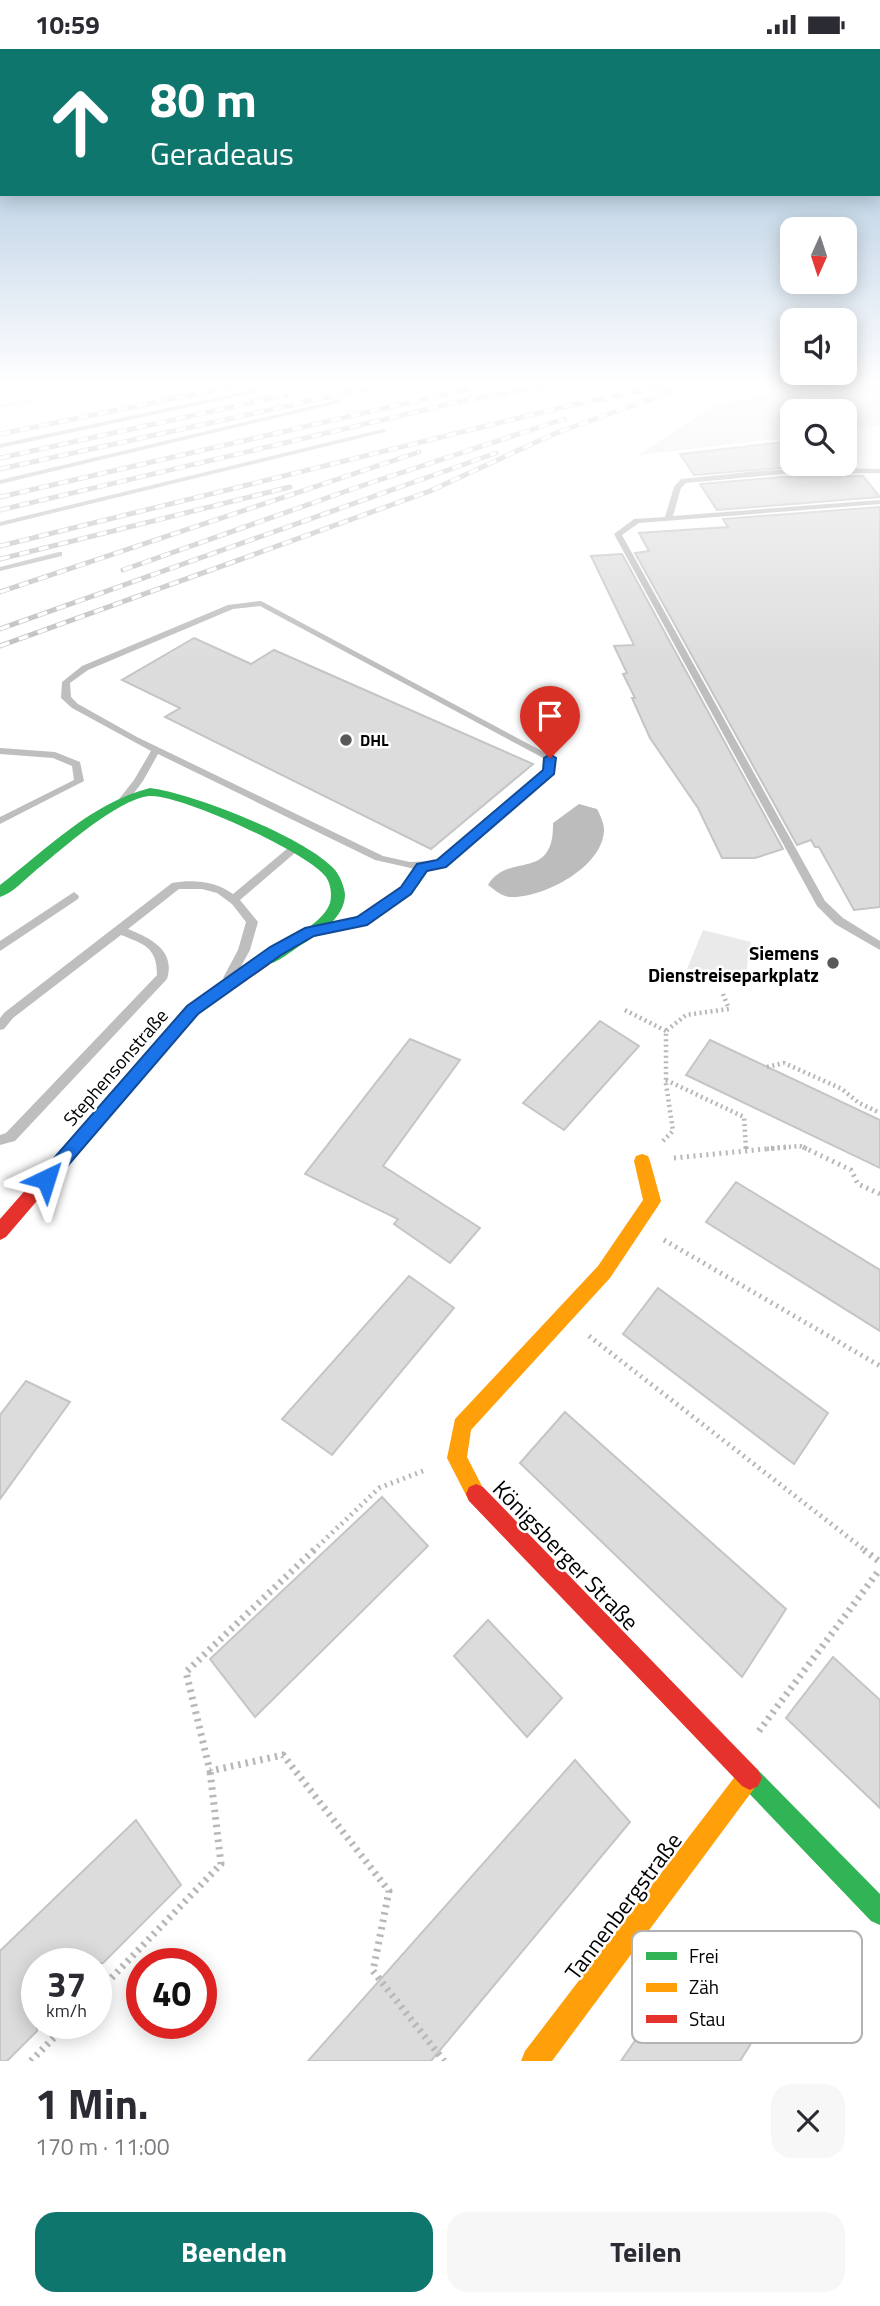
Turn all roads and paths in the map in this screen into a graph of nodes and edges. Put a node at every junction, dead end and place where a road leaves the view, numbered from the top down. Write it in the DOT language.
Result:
graph roads {
  1 [pos="186,479"];
  2 [pos="699,479"];
  3 [pos="880,502"];
  4 [pos="670,517"];
  5 [pos="0,524"];
  6 [pos="58,554"];
  7 [pos="0,569"];
  8 [pos="156,750"];
  9 [pos="0,751"];
  10 [pos="123,800"];
  11 [pos="0,821"];
  12 [pos="292,850"];
  13 [pos="422,867"];
  14 [pos="0,892"];
  15 [pos="74,896"];
  16 [pos="235,898"];
  17 [pos="118,929"];
  18 [pos="310,932"];
  19 [pos="880,946"];
  20 [pos="0,947"];
  21 [pos="226,984"];
  22 [pos="723,994"];
  23 [pos="625,1010"];
  24 [pos="0,1026"];
  25 [pos="666,1031"];
  26 [pos="767,1067"];
  27 [pos="666,1080"];
  28 [pos="859,1103"];
  29 [pos="854,1108"];
  30 [pos="880,1113"];
  31 [pos="0,1140"];
  32 [pos="746,1150"];
  33 [pos="642,1161"];
  34 [pos="880,1194"];
  35 [pos="636,1223"];
  36 [pos="0,1233"];
  37 [pos="564,1316"];
  38 [pos="880,1366"];
  39 [pos="457,1458"];
  40 [pos="880,1562"];
  41 [pos="880,1569"];
  42 [pos="735,1764"];
  43 [pos="210,1771"];
  44 [pos="748,1777"];
  45 [pos="880,1912"];
  46 [pos="632,1931"];
  47 [pos="632,1932"];
  48 [pos="112,1976"];
  49 [pos="52,2039"];
  50 [pos="31,2061"];
  51 [pos="444,2061"];
  52 [pos="535,2061"];
  1 -- 5 [label="lane"];
  2 -- 4 [label="lane"];
  3 -- 4 [label="lane"];
  4 -- 19 [label="lane"];
  6 -- 7 [label="lane"];
  8 -- 10 [label="lane"];
  8 -- 13 [label="lane"];
  8 -- 13 [label="lane"];
  9 -- 11 [label="lane"];
  10 -- 12 [label="street, Stephensonstraße"];
  10 -- 14 [label="street"];
  12 -- 16 [label="lane"];
  12 -- 18 [label="street, Stephensonstraße"];
  13 -- 18 [label="lane"];
  15 -- 20 [label="lane"];
  16 -- 17 [label="lane"];
  16 -- 21 [label="lane"];
  17 -- 24 [label="lane"];
  17 -- 31 [label="lane"];
  18 -- 21 [label="street, Stephensonstraße"];
  21 -- 36 [label="street, Stephensonstraße"];
  22 -- 25 [label="path"];
  23 -- 25 [label="path"];
  25 -- 27 [label="path"];
  26 -- 28 [label="path"];
  27 -- 32 [label="path"];
  27 -- 33 [label="path"];
  28 -- 29 [label="path"];
  28 -- 30 [label="path"];
  32 -- 33 [label="path"];
  32 -- 34 [label="path"];
  33 -- 35 [label="street"];
  35 -- 37 [label="street"];
  35 -- 38 [label="path"];
  37 -- 39 [label="street"];
  37 -- 40 [label="path"];
  39 -- 42 [label="street, Königsberger Straße"];
  39 -- 43 [label="path"];
  41 -- 42 [label="path"];
  42 -- 44 [label="street, Königsberger Straße"];
  43 -- 48 [label="path"];
  43 -- 51 [label="path"];
  44 -- 45 [label="street, Königsberger Straße"];
  44 -- 46 [label="street, Tannenbergstraße"];
  47 -- 52 [label="street, Tannenbergstraße"];
  49 -- 50 [label="path"];
}
